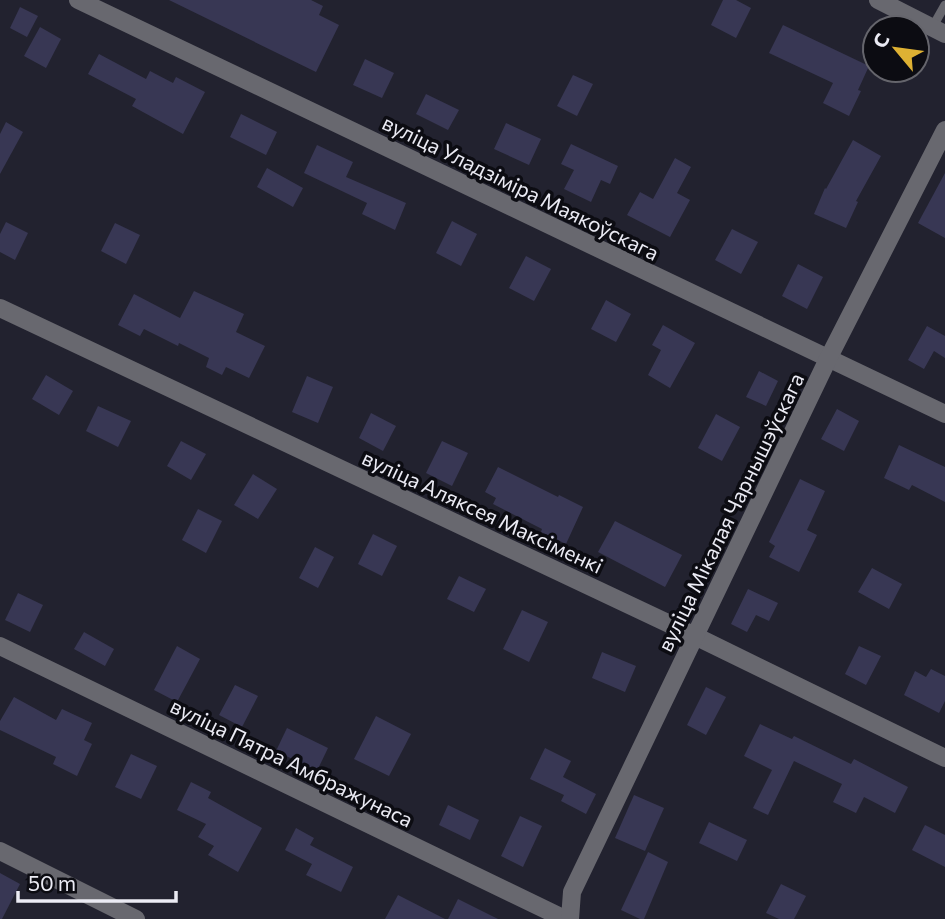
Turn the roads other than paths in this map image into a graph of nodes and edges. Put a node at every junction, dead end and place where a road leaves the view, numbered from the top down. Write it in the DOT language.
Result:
graph roads {
  1 [pos="78,0"];
  2 [pos="878,0"];
  3 [pos="945,5"];
  4 [pos="938,31"];
  5 [pos="945,130"];
  6 [pos="0,308"];
  7 [pos="828,359"];
  8 [pos="945,414"];
  9 [pos="695,636"];
  10 [pos="0,646"];
  11 [pos="945,758"];
  12 [pos="0,850"];
  13 [pos="136,919"];
  14 [pos="568,919"];
  1 -- 7 [label="street, вуліца Уладзіміра Маякоўскага"];
  2 -- 4 [label="street"];
  3 -- 4 [label="lane"];
  5 -- 7 [label="street, вуліца Мікалая Чарнышэўскага"];
  6 -- 9 [label="street, вуліца Аляксея Максіменкі"];
  7 -- 8 [label="street, вуліца Уладзіміра Маякоўскага"];
  7 -- 9 [label="street, вуліца Мікалая Чарнышэўскага"];
  9 -- 11 [label="street, вуліца Аляксея Максіменкі"];
  9 -- 14 [label="street, вуліца Мікалая Чарнышэўскага"];
  10 -- 14 [label="street, вуліца Пятра Амбражунаса"];
  12 -- 13 [label="street"];
}
